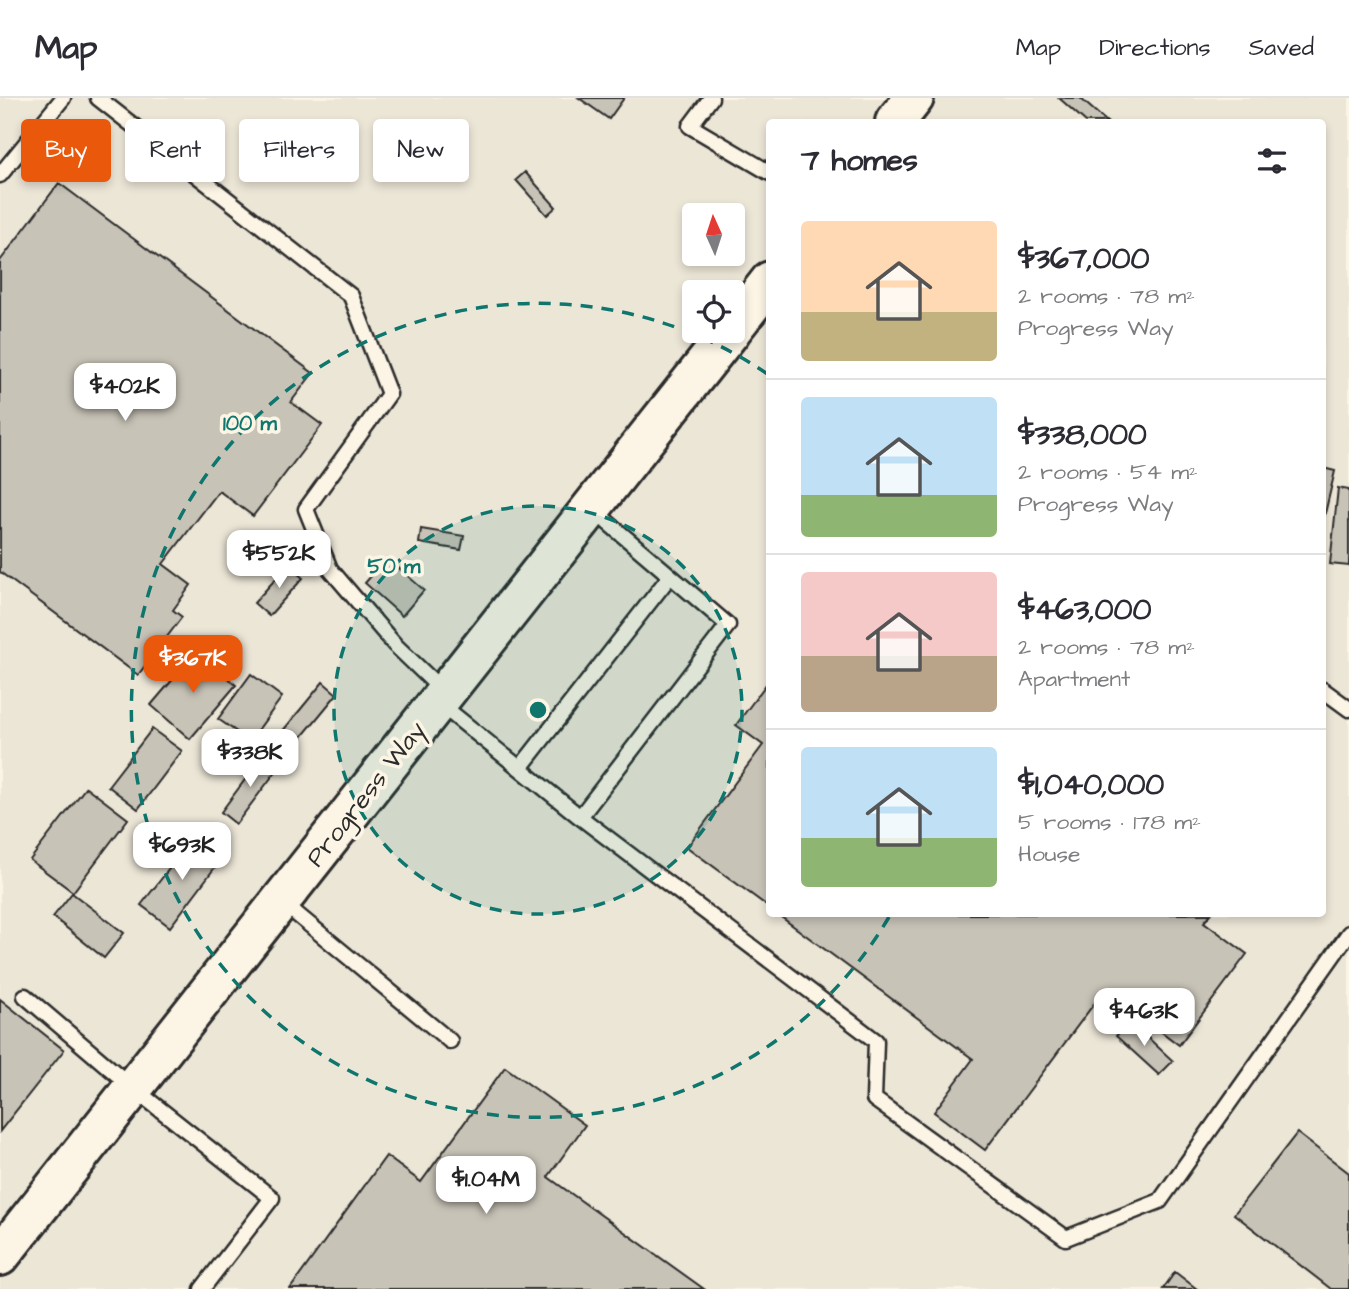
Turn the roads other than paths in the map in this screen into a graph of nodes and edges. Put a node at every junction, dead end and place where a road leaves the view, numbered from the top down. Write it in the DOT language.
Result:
graph roads {
  1 [pos="63,98"];
  2 [pos="98,98"];
  3 [pos="711,98"];
  4 [pos="914,98"];
  5 [pos="897,119"];
  6 [pos="766,171"];
  7 [pos="0,175"];
  8 [pos="766,287"];
  9 [pos="745,313"];
  10 [pos="721,343"];
  11 [pos="591,508"];
  12 [pos="670,576"];
  13 [pos="1326,692"];
  14 [pos="441,698"];
  15 [pos="1349,709"];
  16 [pos="520,768"];
  17 [pos="580,817"];
  18 [pos="281,901"];
  19 [pos="1349,933"];
  20 [pos="25,996"];
  21 [pos="450,1041"];
  22 [pos="134,1087"];
  23 [pos="0,1256"];
  24 [pos="202,1289"];
  1 -- 7 [label="lane"];
  2 -- 14 [label="lane"];
  3 -- 6 [label="lane"];
  4 -- 5 [label="street"];
  8 -- 9 [label="street, Progress Way"];
  10 -- 11 [label="street, Progress Way"];
  11 -- 12 [label="lane"];
  11 -- 14 [label="street, Progress Way"];
  12 -- 16 [label="lane"];
  12 -- 17 [label="lane"];
  13 -- 15 [label="lane"];
  14 -- 16 [label="lane"];
  14 -- 18 [label="street, Progress Way"];
  16 -- 17 [label="lane"];
  17 -- 19 [label="lane"];
  18 -- 21 [label="lane"];
  18 -- 22 [label="street, Progress Way"];
  20 -- 22 [label="lane"];
  22 -- 23 [label="street, Progress Way"];
  22 -- 24 [label="lane"];
}
